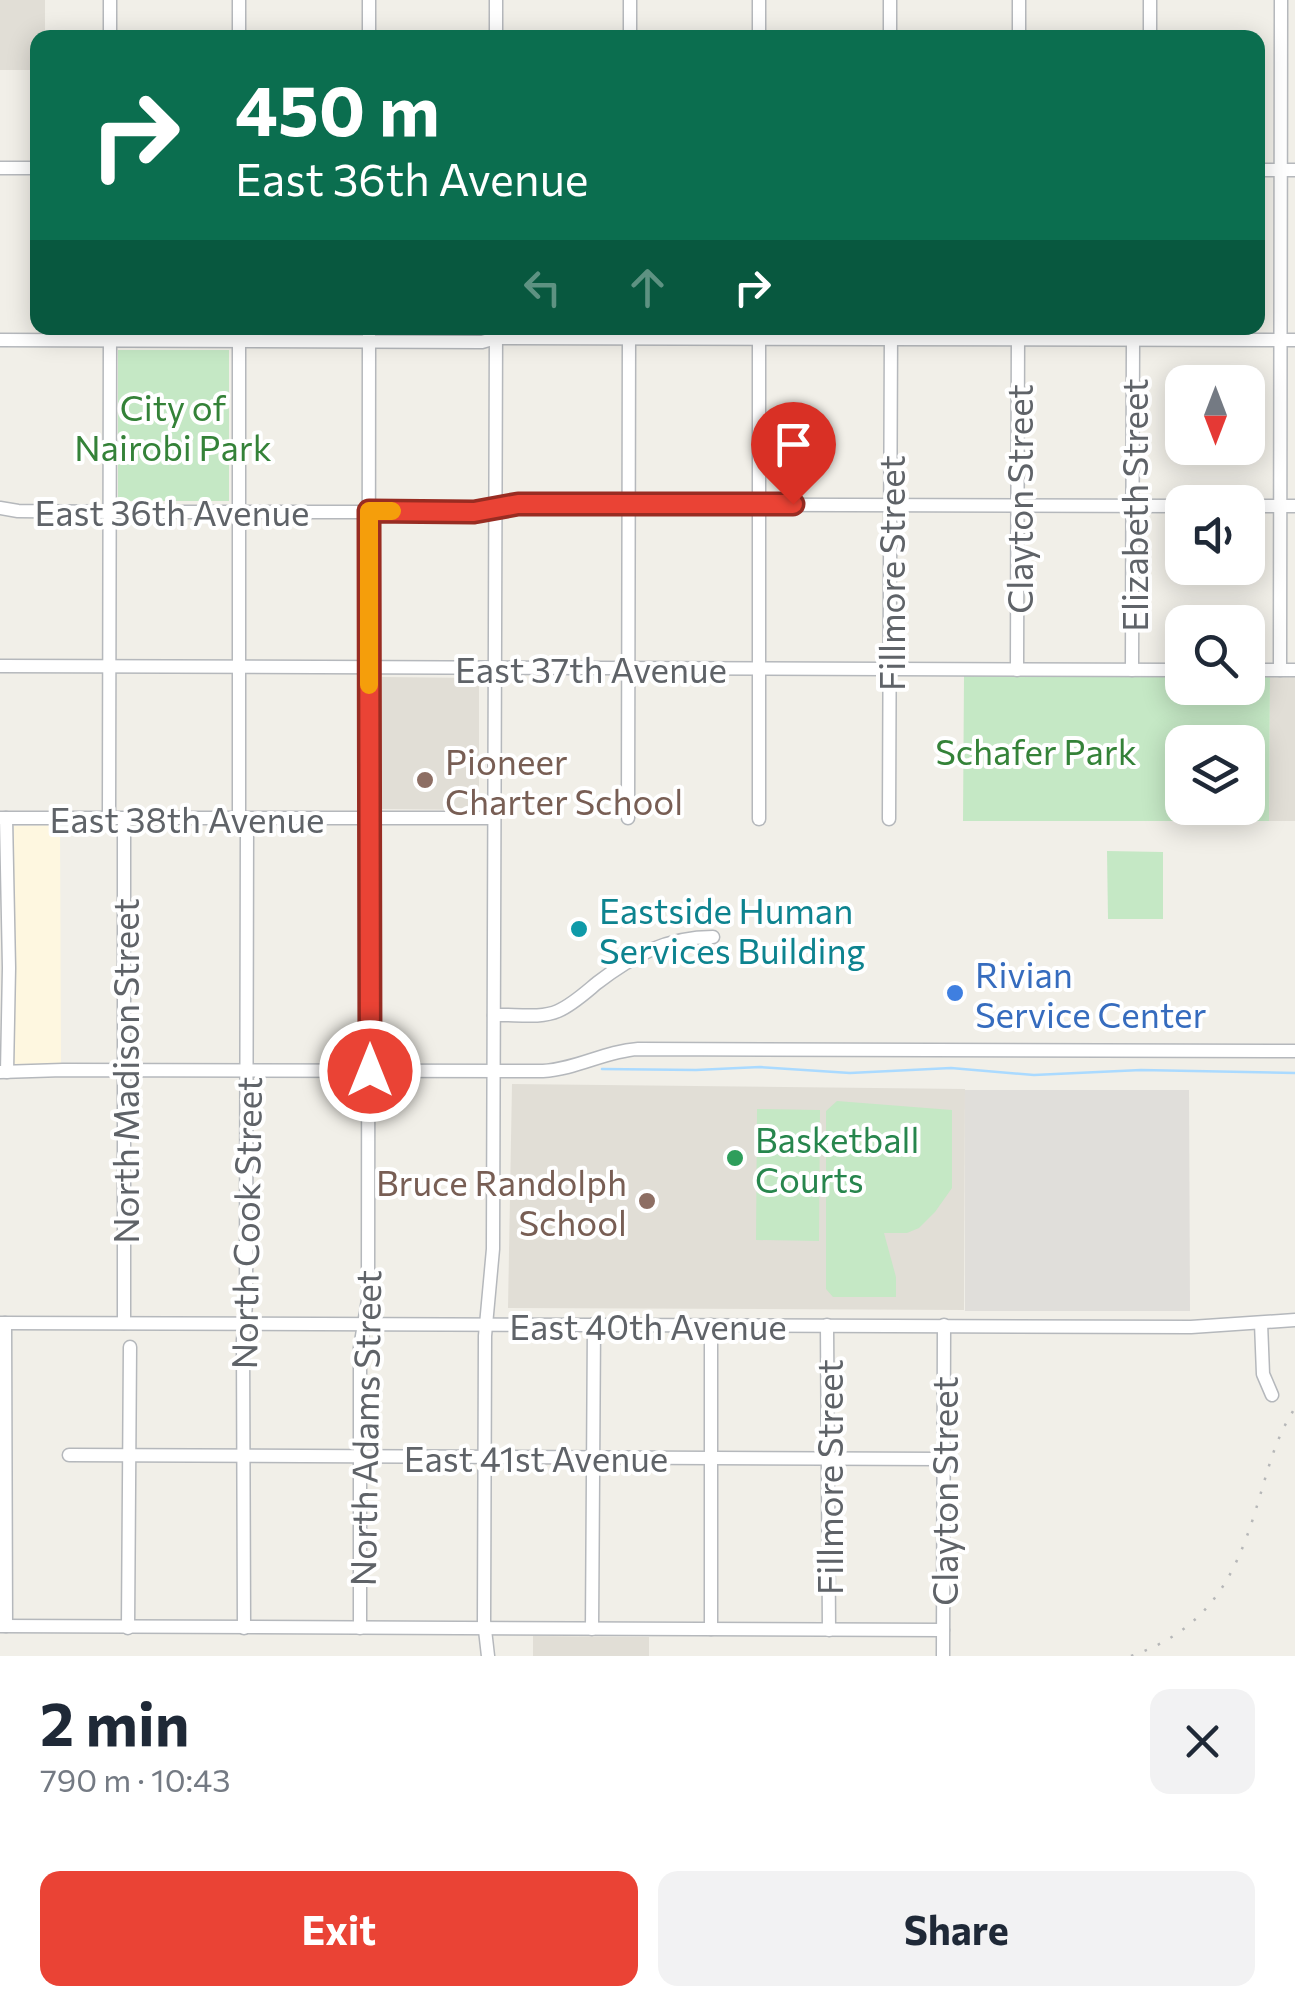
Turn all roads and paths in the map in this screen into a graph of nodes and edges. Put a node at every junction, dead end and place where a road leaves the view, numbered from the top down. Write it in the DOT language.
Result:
graph roads {
  1 [pos="110,0"];
  2 [pos="239,0"];
  3 [pos="369,0"];
  4 [pos="496,0"];
  5 [pos="630,0"];
  6 [pos="759,0"];
  7 [pos="890,0"];
  8 [pos="1019,0"];
  9 [pos="1150,0"];
  10 [pos="1280,0"];
  11 [pos="110,30"];
  12 [pos="239,30"];
  13 [pos="369,30"];
  14 [pos="496,30"];
  15 [pos="630,30"];
  16 [pos="759,30"];
  17 [pos="890,30"];
  18 [pos="1019,30"];
  19 [pos="1150,30"];
  20 [pos="0,168"];
  21 [pos="30,168"];
  22 [pos="1288,170"];
  23 [pos="92,335"];
  24 [pos="110,335"];
  25 [pos="239,335"];
  26 [pos="369,335"];
  27 [pos="383,335"];
  28 [pos="493,335"];
  29 [pos="496,335"];
  30 [pos="629,335"];
  31 [pos="760,335"];
  32 [pos="891,335"];
  33 [pos="1018,335"];
  34 [pos="1056,335"];
  35 [pos="1144,335"];
  36 [pos="1189,335"];
  37 [pos="1133,339"];
  38 [pos="0,340"];
  39 [pos="1288,340"];
  40 [pos="629,504"];
  41 [pos="759,504"];
  42 [pos="890,505"];
  43 [pos="1018,506"];
  44 [pos="1132,506"];
  45 [pos="1165,506"];
  46 [pos="1288,506"];
  47 [pos="494,507"];
  48 [pos="0,508"];
  49 [pos="369,511"];
  50 [pos="110,512"];
  51 [pos="239,512"];
  52 [pos="0,666"];
  53 [pos="109,666"];
  54 [pos="239,667"];
  55 [pos="369,668"];
  56 [pos="494,668"];
  57 [pos="629,668"];
  58 [pos="759,669"];
  59 [pos="890,669"];
  60 [pos="1017,670"];
  61 [pos="1132,670"];
  62 [pos="1165,670"];
  63 [pos="1265,670"];
  64 [pos="1280,670"];
  65 [pos="1295,670"];
  66 [pos="3,818"];
  67 [pos="109,818"];
  68 [pos="124,818"];
  69 [pos="243,818"];
  70 [pos="369,818"];
  71 [pos="494,818"];
  72 [pos="628,818"];
  73 [pos="759,818"];
  74 [pos="888,819"];
  75 [pos="713,936"];
  76 [pos="494,1015"];
  77 [pos="1295,1051"];
  78 [pos="124,1070"];
  79 [pos="246,1071"];
  80 [pos="370,1071"];
  81 [pos="4,1072"];
  82 [pos="494,1076"];
  83 [pos="1295,1320"];
  84 [pos="124,1323"];
  85 [pos="245,1323"];
  86 [pos="2,1324"];
  87 [pos="364,1324"];
  88 [pos="486,1324"];
  89 [pos="594,1324"];
  90 [pos="1260,1324"];
  91 [pos="710,1325"];
  92 [pos="827,1325"];
  93 [pos="944,1325"];
  94 [pos="130,1347"];
  95 [pos="1272,1396"];
  96 [pos="3,1455"];
  97 [pos="69,1456"];
  98 [pos="129,1456"];
  99 [pos="244,1456"];
  100 [pos="360,1456"];
  101 [pos="484,1457"];
  102 [pos="594,1458"];
  103 [pos="711,1458"];
  104 [pos="828,1458"];
  105 [pos="943,1459"];
  106 [pos="3,1626"];
  107 [pos="128,1628"];
  108 [pos="244,1628"];
  109 [pos="360,1628"];
  110 [pos="484,1629"];
  111 [pos="592,1629"];
  112 [pos="711,1630"];
  113 [pos="829,1630"];
  114 [pos="943,1630"];
  115 [pos="480,1656"];
  116 [pos="488,1656"];
  117 [pos="942,1656"];
  1 -- 11 [label="street"];
  2 -- 12 [label="street"];
  3 -- 13 [label="street"];
  4 -- 14 [label="street"];
  5 -- 15 [label="street"];
  6 -- 16 [label="street"];
  7 -- 17 [label="street"];
  8 -- 18 [label="street"];
  9 -- 19 [label="street"];
  10 -- 22 [label="street"];
  20 -- 21 [label="street"];
  22 -- 39 [label="street"];
  23 -- 38 [label="street"];
  24 -- 50 [label="street"];
  25 -- 51 [label="street, North Cook Street"];
  26 -- 49 [label="street, North Adams Street"];
  27 -- 28 [label="street"];
  29 -- 47 [label="street"];
  30 -- 40 [label="street"];
  31 -- 41 [label="street"];
  32 -- 42 [label="street, Fillmore Street"];
  33 -- 43 [label="street, Clayton Street"];
  34 -- 37 [label="street"];
  35 -- 37 [label="street"];
  36 -- 39 [label="street"];
  37 -- 44 [label="street, Elizabeth Street"];
  39 -- 46 [label="street"];
  40 -- 41 [label="street, East 36th Avenue"];
  40 -- 47 [label="street, East 36th Avenue"];
  40 -- 57 [label="street"];
  41 -- 42 [label="street, East 36th Avenue"];
  41 -- 58 [label="street"];
  42 -- 43 [label="street, East 36th Avenue"];
  42 -- 59 [label="street, Fillmore Street"];
  43 -- 44 [label="street, East 36th Avenue"];
  43 -- 60 [label="street, Clayton Street"];
  44 -- 45 [label="street, East 36th Avenue"];
  44 -- 61 [label="street, Elizabeth Street"];
  46 -- 64 [label="street"];
  47 -- 49 [label="street, East 36th Avenue"];
  47 -- 56 [label="street"];
  48 -- 50 [label="street, East 36th Avenue"];
  49 -- 51 [label="street, East 36th Avenue"];
  49 -- 55 [label="street, North Adams Street"];
  50 -- 51 [label="street, East 36th Avenue"];
  50 -- 53 [label="street"];
  51 -- 54 [label="street, North Cook Street"];
  52 -- 53 [label="street, East 37th Avenue"];
  53 -- 54 [label="street, East 37th Avenue"];
  53 -- 67 [label="street"];
  54 -- 55 [label="street, East 37th Avenue"];
  54 -- 69 [label="street, North Cook Street"];
  55 -- 56 [label="street, East 37th Avenue"];
  55 -- 70 [label="street, North Adams Street"];
  56 -- 57 [label="street, East 37th Avenue"];
  56 -- 71 [label="street"];
  57 -- 58 [label="street, East 37th Avenue"];
  57 -- 72 [label="street"];
  58 -- 59 [label="street, East 37th Avenue"];
  58 -- 73 [label="street"];
  59 -- 60 [label="street, East 37th Avenue"];
  59 -- 74 [label="street, Fillmore Street"];
  60 -- 61 [label="street, East 37th Avenue"];
  61 -- 62 [label="street, East 37th Avenue"];
  63 -- 64 [label="street"];
  64 -- 65 [label="street"];
  66 -- 67 [label="street, East 38th Avenue"];
  66 -- 81 [label="street"];
  67 -- 68 [label="street, East 38th Avenue"];
  68 -- 69 [label="street, East 38th Avenue"];
  68 -- 78 [label="street, North Madison Street"];
  69 -- 70 [label="street, East 38th Avenue"];
  69 -- 79 [label="street, North Cook Street"];
  70 -- 71 [label="street, East 38th Avenue"];
  70 -- 80 [label="street, North Adams Street"];
  71 -- 76 [label="street"];
  75 -- 76 [label="street"];
  76 -- 82 [label="street"];
  77 -- 82 [label="street"];
  78 -- 79 [label="street"];
  78 -- 81 [label="street"];
  78 -- 84 [label="street, North Madison Street"];
  79 -- 80 [label="street"];
  79 -- 85 [label="street, North Cook Street"];
  80 -- 82 [label="street"];
  80 -- 87 [label="street, North Adams Street"];
  82 -- 88 [label="street"];
  83 -- 90 [label="street, East 40th Avenue"];
  84 -- 85 [label="street, East 40th Avenue"];
  84 -- 86 [label="street, East 40th Avenue"];
  85 -- 87 [label="street, East 40th Avenue"];
  85 -- 99 [label="street, North Cook Street"];
  86 -- 96 [label="street"];
  87 -- 88 [label="street, East 40th Avenue"];
  87 -- 100 [label="street, North Adams Street"];
  88 -- 89 [label="street, East 40th Avenue"];
  88 -- 101 [label="street"];
  89 -- 91 [label="street, East 40th Avenue"];
  89 -- 102 [label="street"];
  90 -- 93 [label="street, East 40th Avenue"];
  90 -- 95 [label="street"];
  91 -- 92 [label="street, East 40th Avenue"];
  91 -- 103 [label="street"];
  92 -- 93 [label="street, East 40th Avenue"];
  92 -- 104 [label="street, Fillmore Street"];
  93 -- 105 [label="street, Clayton Street"];
  94 -- 98 [label="street"];
  96 -- 106 [label="street"];
  97 -- 98 [label="street, East 41st Avenue"];
  98 -- 99 [label="street, East 41st Avenue"];
  98 -- 107 [label="street"];
  99 -- 100 [label="street, East 41st Avenue"];
  99 -- 108 [label="street, North Cook Street"];
  100 -- 101 [label="street, East 41st Avenue"];
  100 -- 109 [label="street, North Adams Street"];
  101 -- 102 [label="street, East 41st Avenue"];
  101 -- 110 [label="street"];
  102 -- 103 [label="street, East 41st Avenue"];
  102 -- 111 [label="street"];
  103 -- 104 [label="street, East 41st Avenue"];
  103 -- 112 [label="street"];
  104 -- 105 [label="street, East 41st Avenue"];
  104 -- 113 [label="street, Fillmore Street"];
  105 -- 114 [label="street, Clayton Street"];
  106 -- 107 [label="street"];
  107 -- 108 [label="street"];
  108 -- 109 [label="street"];
  109 -- 110 [label="street"];
  110 -- 111 [label="street"];
  110 -- 115 [label="street"];
  110 -- 116 [label="street"];
  111 -- 112 [label="street"];
  112 -- 113 [label="street"];
  113 -- 114 [label="street"];
  114 -- 117 [label="street, Clayton Street"];
}
